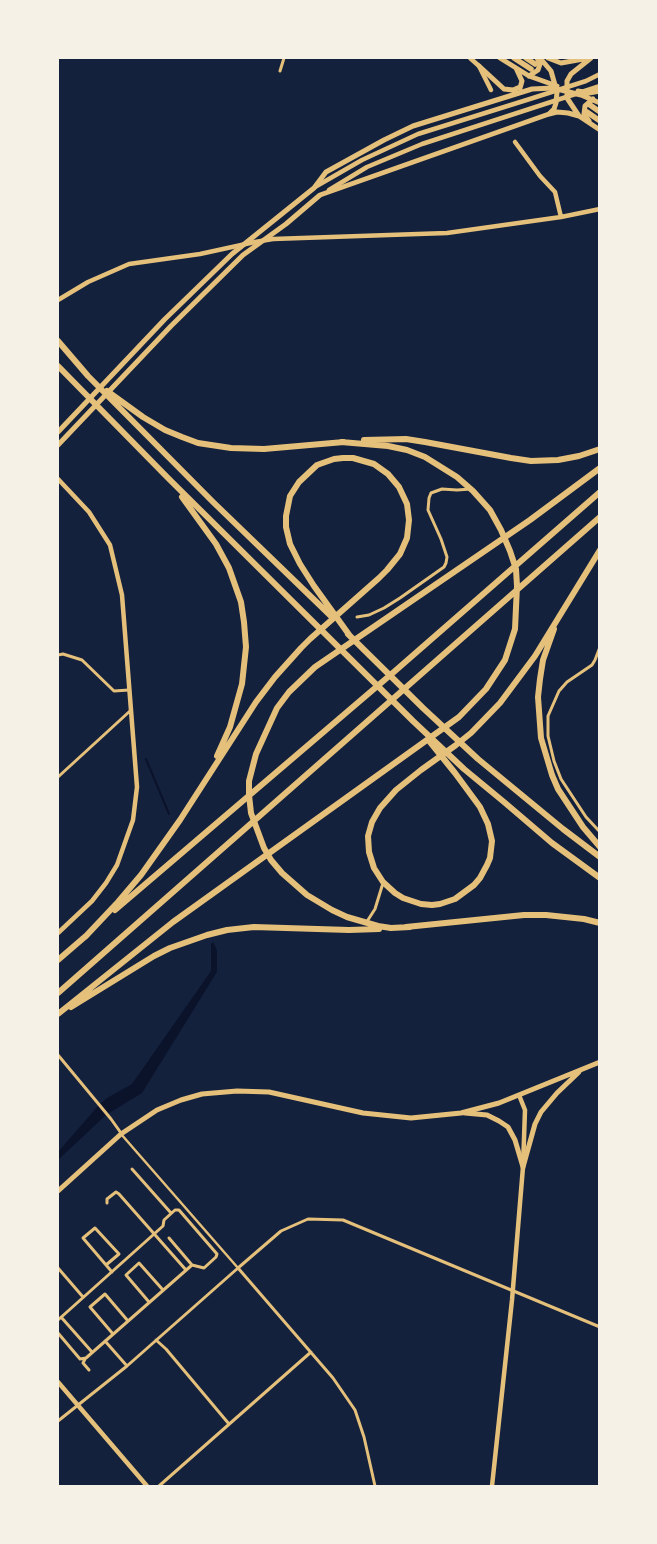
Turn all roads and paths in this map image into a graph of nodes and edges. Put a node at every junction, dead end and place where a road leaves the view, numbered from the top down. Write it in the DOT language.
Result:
graph roads {
  1 [pos="284,58"];
  2 [pos="470,58"];
  3 [pos="500,58"];
  4 [pos="514,58"];
  5 [pos="526,58"];
  6 [pos="538,58"];
  7 [pos="548,58"];
  8 [pos="591,58"];
  9 [pos="479,66"];
  10 [pos="516,68"];
  11 [pos="532,70"];
  12 [pos="280,71"];
  13 [pos="600,74"];
  14 [pos="520,87"];
  15 [pos="556,87"];
  16 [pos="598,88"];
  17 [pos="491,90"];
  18 [pos="568,90"];
  19 [pos="507,97"];
  20 [pos="592,102"];
  21 [pos="600,103"];
  22 [pos="587,112"];
  23 [pos="600,112"];
  24 [pos="549,114"];
  25 [pos="579,116"];
  26 [pos="600,121"];
  27 [pos="590,122"];
  28 [pos="600,130"];
  29 [pos="516,142"];
  30 [pos="314,188"];
  31 [pos="320,195"];
  32 [pos="600,209"];
  33 [pos="561,217"];
  34 [pos="58,300"];
  35 [pos="58,341"];
  36 [pos="58,366"];
  37 [pos="88,376"];
  38 [pos="58,432"];
  39 [pos="341,442"];
  40 [pos="58,445"];
  41 [pos="600,449"];
  42 [pos="600,468"];
  43 [pos="168,478"];
  44 [pos="58,479"];
  45 [pos="471,489"];
  46 [pos="600,492"];
  47 [pos="600,517"];
  48 [pos="600,550"];
  49 [pos="562,611"];
  50 [pos="357,617"];
  51 [pos="350,636"];
  52 [pos="600,647"];
  53 [pos="58,655"];
  54 [pos="129,690"];
  55 [pos="130,711"];
  56 [pos="413,721"];
  57 [pos="58,777"];
  58 [pos="200,789"];
  59 [pos="600,832"];
  60 [pos="600,847"];
  61 [pos="600,857"];
  62 [pos="600,878"];
  63 [pos="383,882"];
  64 [pos="366,923"];
  65 [pos="600,923"];
  66 [pos="410,927"];
  67 [pos="58,933"];
  68 [pos="85,937"];
  69 [pos="58,960"];
  70 [pos="58,993"];
  71 [pos="58,1015"];
  72 [pos="58,1055"];
  73 [pos="600,1062"];
  74 [pos="583,1068"];
  75 [pos="519,1094"];
  76 [pos="461,1113"];
  77 [pos="122,1134"];
  78 [pos="523,1167"];
  79 [pos="132,1168"];
  80 [pos="58,1191"];
  81 [pos="107,1203"];
  82 [pos="172,1213"];
  83 [pos="154,1234"];
  84 [pos="169,1238"];
  85 [pos="106,1265"];
  86 [pos="192,1265"];
  87 [pos="58,1268"];
  88 [pos="238,1268"];
  89 [pos="186,1270"];
  90 [pos="112,1272"];
  91 [pos="163,1290"];
  92 [pos="83,1297"];
  93 [pos="149,1302"];
  94 [pos="61,1317"];
  95 [pos="58,1320"];
  96 [pos="128,1321"];
  97 [pos="600,1327"];
  98 [pos="58,1333"];
  99 [pos="113,1334"];
  100 [pos="156,1340"];
  101 [pos="106,1341"];
  102 [pos="92,1352"];
  103 [pos="311,1352"];
  104 [pos="85,1358"];
  105 [pos="126,1366"];
  106 [pos="90,1370"];
  107 [pos="58,1382"];
  108 [pos="77,1404"];
  109 [pos="58,1421"];
  110 [pos="229,1424"];
  111 [pos="147,1486"];
  112 [pos="159,1486"];
  113 [pos="375,1486"];
  114 [pos="492,1486"];
  1 -- 12 [label="street"];
  2 -- 9 [label="street"];
  3 -- 10 [label="main road"];
  4 -- 11 [label="highway"];
  5 -- 11 [label="highway"];
  6 -- 11 [label="main road"];
  6 -- 15 [label="main road"];
  7 -- 8 [label="main road"];
  8 -- 18 [label="main road"];
  9 -- 14 [label="main road"];
  9 -- 17 [label="street"];
  10 -- 11 [label="main road"];
  10 -- 14 [label="main road"];
  11 -- 15 [label="main road"];
  13 -- 30 [label="street"];
  14 -- 19 [label="main road"];
  15 -- 18 [label="main road"];
  15 -- 19 [label="main road"];
  15 -- 24 [label="main road"];
  16 -- 18 [label="main road"];
  16 -- 31 [label="street"];
  18 -- 20 [label="main road"];
  18 -- 25 [label="main road"];
  19 -- 30 [label="main road"];
  20 -- 21 [label="main road"];
  20 -- 23 [label="highway"];
  20 -- 27 [label="main road"];
  22 -- 26 [label="highway"];
  24 -- 25 [label="main road"];
  24 -- 31 [label="main road"];
  25 -- 27 [label="main road"];
  27 -- 28 [label="main road"];
  29 -- 33 [label="street"];
  30 -- 38 [label="main road"];
  31 -- 40 [label="main road"];
  32 -- 33 [label="street"];
  33 -- 34 [label="street"];
  35 -- 37 [label="highway"];
  36 -- 43 [label="highway"];
  37 -- 39 [label="highway"];
  37 -- 51 [label="highway"];
  39 -- 41 [label="highway"];
  39 -- 45 [label="highway"];
  42 -- 64 [label="highway"];
  43 -- 56 [label="highway"];
  43 -- 58 [label="highway"];
  44 -- 54 [label="street"];
  45 -- 50 [label="street"];
  45 -- 71 [label="highway"];
  46 -- 68 [label="highway"];
  47 -- 70 [label="highway"];
  48 -- 49 [label="highway"];
  49 -- 60 [label="highway"];
  49 -- 63 [label="highway"];
  51 -- 58 [label="highway"];
  51 -- 61 [label="highway"];
  52 -- 59 [label="street"];
  53 -- 54 [label="street"];
  54 -- 55 [label="street"];
  55 -- 57 [label="street"];
  55 -- 67 [label="street"];
  56 -- 62 [label="highway"];
  56 -- 63 [label="highway"];
  58 -- 68 [label="highway"];
  63 -- 64 [label="street"];
  64 -- 66 [label="highway"];
  65 -- 66 [label="highway"];
  66 -- 71 [label="highway"];
  68 -- 69 [label="highway"];
  72 -- 77 [label="street"];
  73 -- 74 [label="main road"];
  74 -- 75 [label="main road"];
  74 -- 78 [label="main road"];
  75 -- 76 [label="main road"];
  75 -- 78 [label="street"];
  76 -- 77 [label="main road"];
  76 -- 78 [label="main road"];
  77 -- 80 [label="main road"];
  77 -- 88 [label="street"];
  78 -- 114 [label="street"];
  79 -- 82 [label="street"];
  81 -- 83 [label="street"];
  82 -- 83 [label="street"];
  82 -- 86 [label="street"];
  83 -- 89 [label="street"];
  83 -- 90 [label="street"];
  84 -- 86 [label="street"];
  85 -- 85 [label="street"];
  85 -- 90 [label="street"];
  86 -- 89 [label="street"];
  87 -- 92 [label="street"];
  88 -- 97 [label="street"];
  88 -- 100 [label="street"];
  88 -- 103 [label="street"];
  89 -- 91 [label="street"];
  90 -- 92 [label="street"];
  91 -- 93 [label="street"];
  91 -- 93 [label="street"];
  92 -- 94 [label="street"];
  93 -- 96 [label="street"];
  94 -- 95 [label="street"];
  94 -- 102 [label="street"];
  96 -- 99 [label="street"];
  96 -- 99 [label="street"];
  98 -- 104 [label="street"];
  99 -- 101 [label="street"];
  100 -- 105 [label="street"];
  100 -- 110 [label="street"];
  101 -- 102 [label="street"];
  101 -- 105 [label="street"];
  102 -- 104 [label="street"];
  103 -- 110 [label="street"];
  103 -- 113 [label="street"];
  104 -- 106 [label="street"];
  105 -- 108 [label="street"];
  107 -- 108 [label="street"];
  108 -- 109 [label="street"];
  108 -- 111 [label="street"];
  110 -- 112 [label="street"];
}
